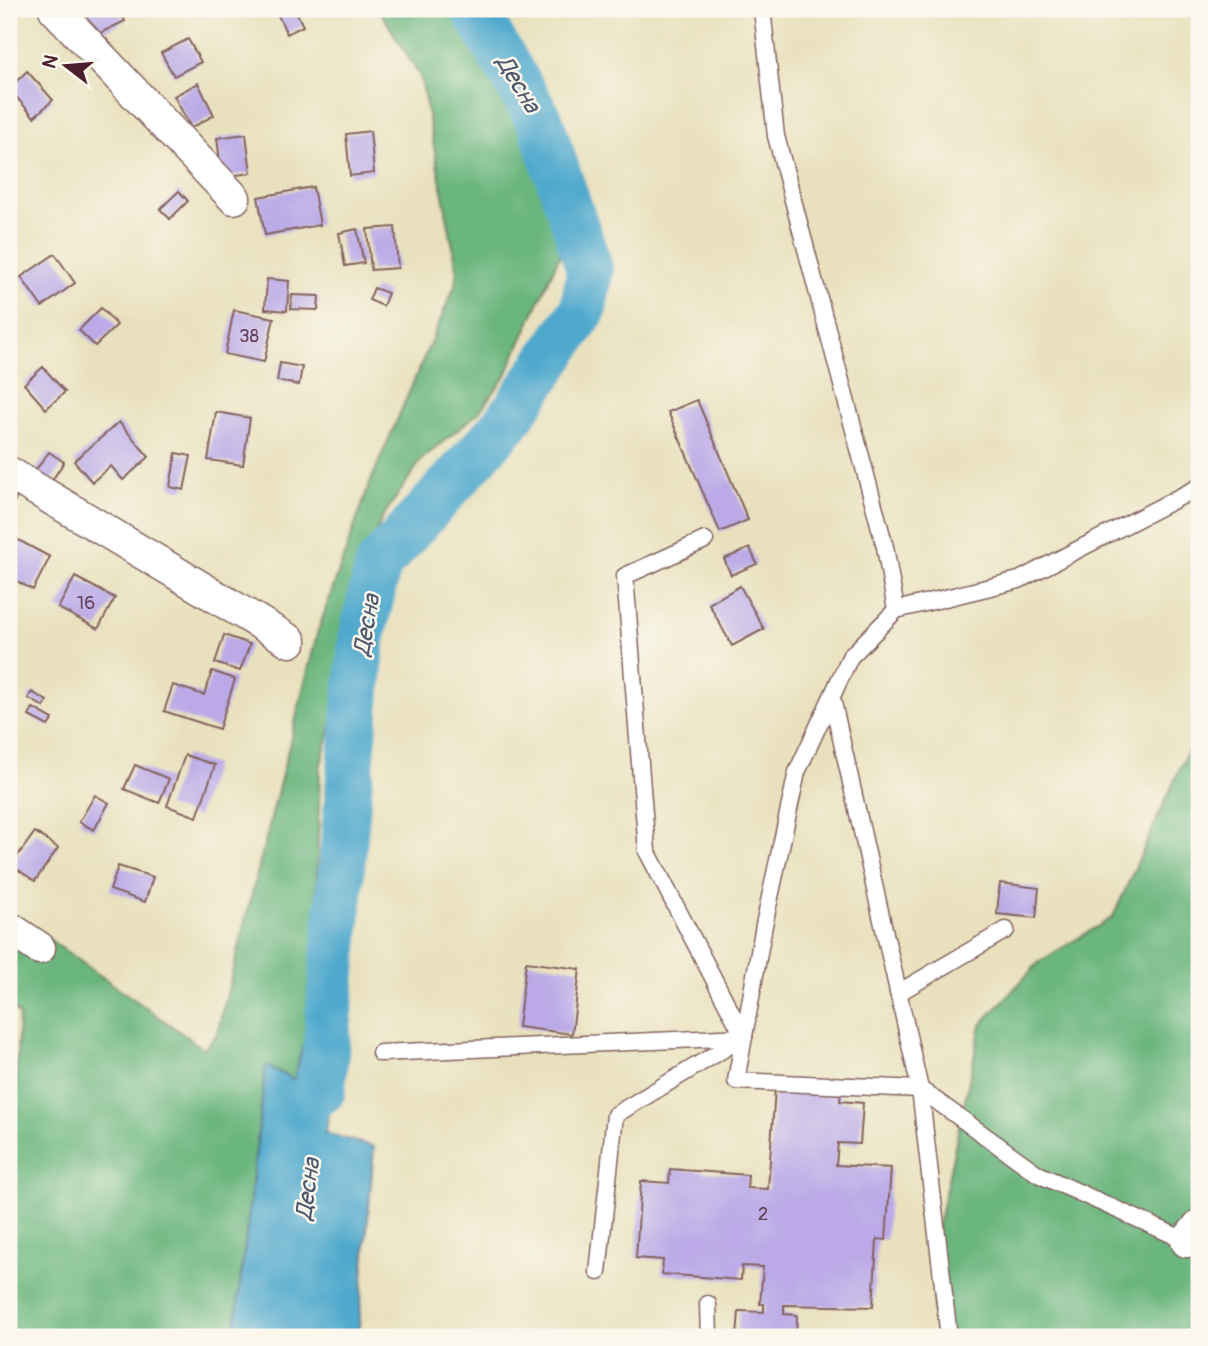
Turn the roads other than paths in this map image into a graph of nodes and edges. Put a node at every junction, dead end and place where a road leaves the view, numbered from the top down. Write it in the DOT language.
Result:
graph roads {
  1 [pos="55,9"];
  2 [pos="762,9"];
  3 [pos="234,198"];
  4 [pos="9,473"];
  5 [pos="1199,487"];
  6 [pos="705,540"];
  7 [pos="897,610"];
  8 [pos="290,641"];
  9 [pos="832,698"];
  10 [pos="9,928"];
  11 [pos="1006,930"];
  12 [pos="39,948"];
  13 [pos="898,993"];
  14 [pos="744,1037"];
  15 [pos="380,1053"];
  16 [pos="920,1090"];
  17 [pos="1195,1238"];
  18 [pos="598,1272"];
  19 [pos="708,1304"];
  20 [pos="709,1337"];
  21 [pos="949,1337"];
  1 -- 3 [label="street"];
  2 -- 7 [label="lane"];
  4 -- 8 [label="street"];
  5 -- 7 [label="lane"];
  6 -- 14 [label="lane"];
  7 -- 9 [label="lane"];
  9 -- 13 [label="lane"];
  9 -- 14 [label="lane"];
  10 -- 12 [label="street"];
  11 -- 13 [label="lane"];
  13 -- 16 [label="lane"];
  14 -- 15 [label="lane"];
  14 -- 16 [label="lane"];
  14 -- 18 [label="lane"];
  16 -- 17 [label="lane"];
  16 -- 21 [label="lane"];
  19 -- 20 [label="lane"];
}
